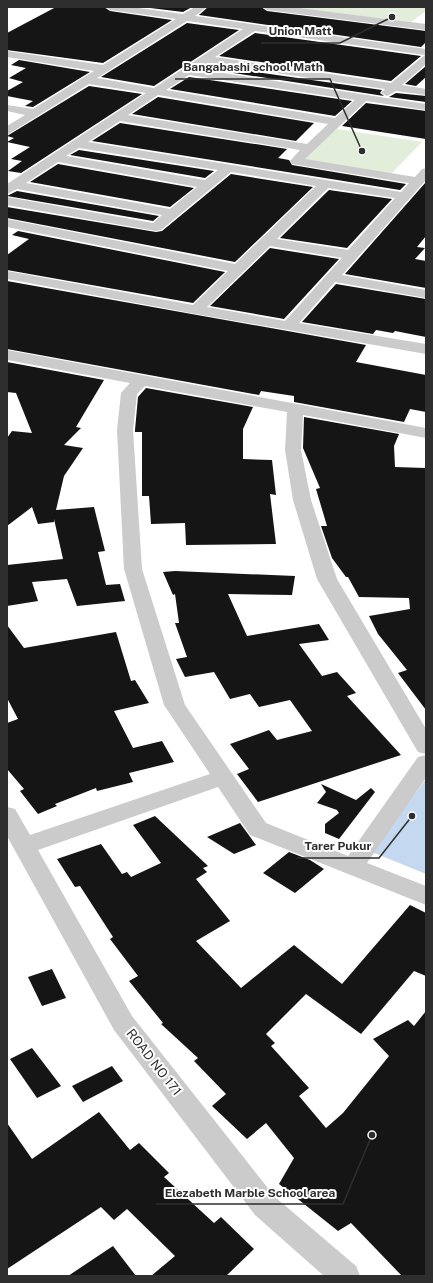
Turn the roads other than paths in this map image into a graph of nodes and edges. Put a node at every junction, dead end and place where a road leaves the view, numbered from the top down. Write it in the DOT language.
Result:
graph roads {
  1 [pos="110,7"];
  2 [pos="267,7"];
  3 [pos="201,8"];
  4 [pos="215,11"];
  5 [pos="182,19"];
  6 [pos="426,27"];
  7 [pos="168,28"];
  8 [pos="252,28"];
  9 [pos="184,30"];
  10 [pos="222,35"];
  11 [pos="237,38"];
  12 [pos="253,40"];
  13 [pos="220,49"];
  14 [pos="236,51"];
  15 [pos="426,52"];
  16 [pos="7,54"];
  17 [pos="204,59"];
  18 [pos="405,61"];
  19 [pos="424,62"];
  20 [pos="105,69"];
  21 [pos="186,71"];
  22 [pos="391,73"];
  23 [pos="406,75"];
  24 [pos="420,77"];
  25 [pos="87,80"];
  26 [pos="393,87"];
  27 [pos="154,92"];
  28 [pos="426,92"];
  29 [pos="364,97"];
  30 [pos="379,99"];
  31 [pos="426,107"];
  32 [pos="7,108"];
  33 [pos="36,113"];
  34 [pos="118,117"];
  35 [pos="338,122"];
  36 [pos="7,131"];
  37 [pos="77,144"];
  38 [pos="310,148"];
  39 [pos="56,158"];
  40 [pos="296,161"];
  41 [pos="228,168"];
  42 [pos="422,176"];
  43 [pos="279,177"];
  44 [pos="325,184"];
  45 [pos="209,185"];
  46 [pos="11,188"];
  47 [pos="404,196"];
  48 [pos="7,201"];
  49 [pos="174,213"];
  50 [pos="7,223"];
  51 [pos="266,242"];
  52 [pos="351,255"];
  53 [pos="238,269"];
  54 [pos="7,275"];
  55 [pos="331,277"];
  56 [pos="425,292"];
  57 [pos="196,310"];
  58 [pos="288,326"];
  59 [pos="426,349"];
  60 [pos="7,355"];
  61 [pos="141,381"];
  62 [pos="295,409"];
  63 [pos="426,433"];
  64 [pos="426,747"];
  65 [pos="426,762"];
  66 [pos="224,777"];
  67 [pos="7,815"];
  68 [pos="24,846"];
  69 [pos="353,866"];
  70 [pos="426,896"];
  71 [pos="345,1276"];
  1 -- 5 [label="street"];
  2 -- 6 [label="street"];
  3 -- 4 [label="street"];
  3 -- 5 [label="street"];
  5 -- 7 [label="street"];
  5 -- 8 [label="street"];
  7 -- 9 [label="street"];
  7 -- 20 [label="street"];
  8 -- 11 [label="street"];
  8 -- 15 [label="street"];
  10 -- 11 [label="street"];
  11 -- 12 [label="street"];
  11 -- 13 [label="street"];
  13 -- 14 [label="street"];
  13 -- 17 [label="street"];
  16 -- 20 [label="street"];
  17 -- 21 [label="street"];
  17 -- 26 [label="street"];
  18 -- 19 [label="street"];
  19 -- 23 [label="street"];
  20 -- 25 [label="street"];
  21 -- 27 [label="street"];
  21 -- 29 [label="street"];
  22 -- 23 [label="street"];
  23 -- 24 [label="street"];
  23 -- 26 [label="street"];
  25 -- 27 [label="street"];
  25 -- 33 [label="street"];
  26 -- 28 [label="street"];
  26 -- 30 [label="street"];
  27 -- 34 [label="street"];
  27 -- 35 [label="street"];
  29 -- 30 [label="street"];
  29 -- 35 [label="street"];
  30 -- 31 [label="street"];
  32 -- 33 [label="street"];
  33 -- 36 [label="street"];
  34 -- 37 [label="street"];
  34 -- 38 [label="street"];
  35 -- 38 [label="street"];
  37 -- 39 [label="street"];
  37 -- 41 [label="street"];
  38 -- 40 [label="street"];
  39 -- 45 [label="street"];
  39 -- 46 [label="street"];
  40 -- 42 [label="street"];
  40 -- 43 [label="street"];
  41 -- 43 [label="street"];
  41 -- 45 [label="street"];
  42 -- 47 [label="street"];
  43 -- 44 [label="street"];
  44 -- 47 [label="street"];
  44 -- 51 [label="street"];
  45 -- 49 [label="street"];
  46 -- 49 [label="street"];
  47 -- 52 [label="street"];
  48 -- 49 [label="street"];
  50 -- 53 [label="street"];
  51 -- 52 [label="street"];
  51 -- 53 [label="street"];
  52 -- 55 [label="street"];
  53 -- 57 [label="street"];
  54 -- 57 [label="street"];
  55 -- 56 [label="street"];
  55 -- 58 [label="street"];
  57 -- 58 [label="street"];
  58 -- 59 [label="street"];
  60 -- 61 [label="street"];
  61 -- 62 [label="street"];
  61 -- 66 [label="street"];
  62 -- 63 [label="street"];
  62 -- 64 [label="street"];
  65 -- 69 [label="street"];
  66 -- 68 [label="street"];
  66 -- 69 [label="street"];
  67 -- 68 [label="street, ROAD NO 171"];
  68 -- 71 [label="street, ROAD NO 171"];
  69 -- 70 [label="street"];
}
